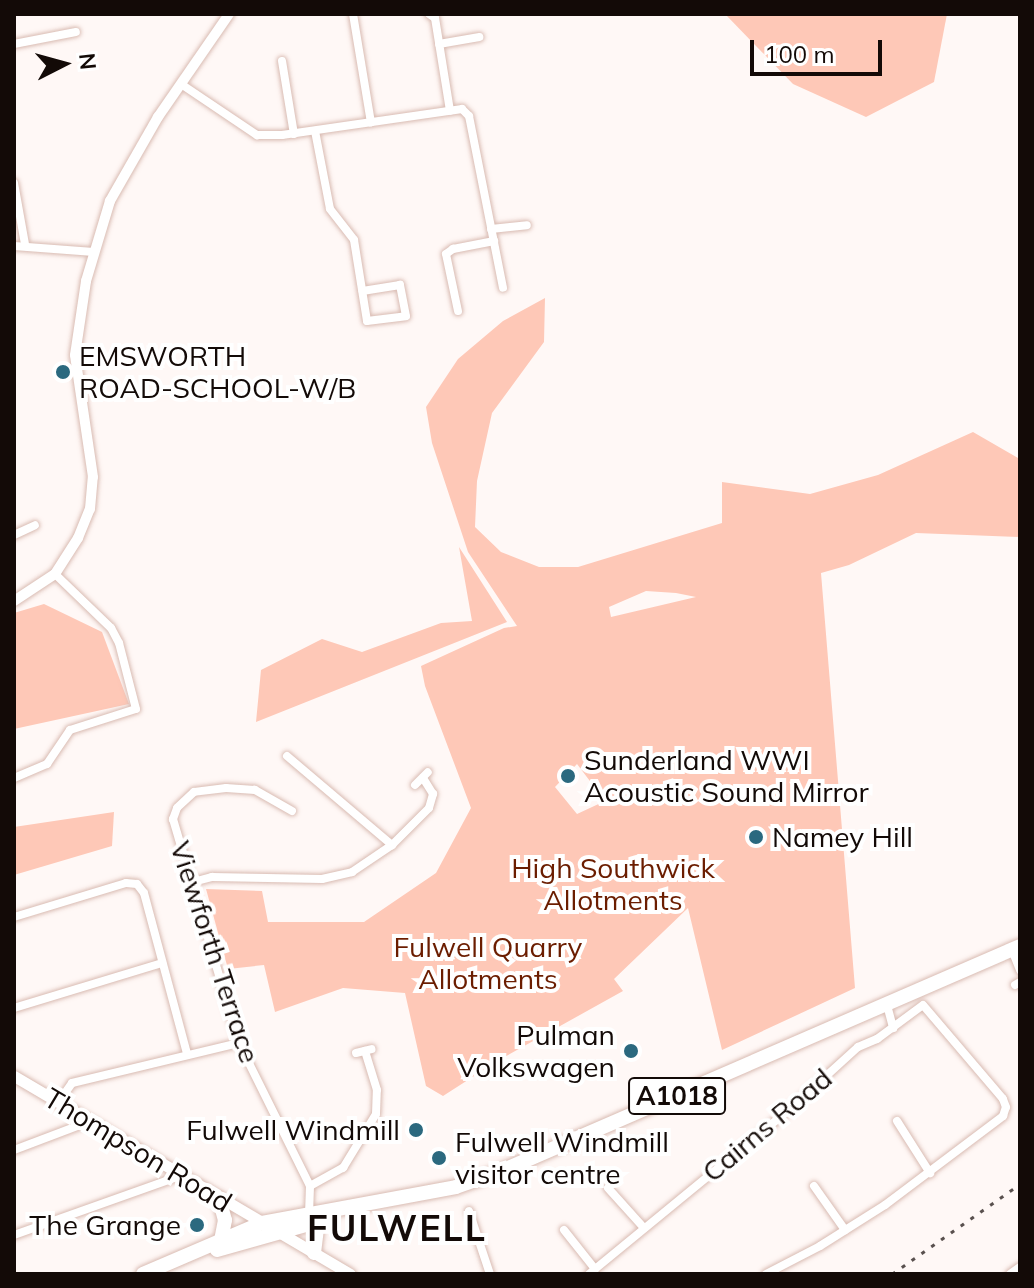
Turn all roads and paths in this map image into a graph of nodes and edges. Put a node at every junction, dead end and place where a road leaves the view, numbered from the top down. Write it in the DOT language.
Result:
graph roads {
  1 [pos="229,14"];
  2 [pos="353,14"];
  3 [pos="434,15"];
  4 [pos="76,32"];
  5 [pos="479,37"];
  6 [pos="14,44"];
  7 [pos="439,44"];
  8 [pos="282,61"];
  9 [pos="181,84"];
  10 [pos="450,111"];
  11 [pos="371,123"];
  12 [pos="315,131"];
  13 [pos="294,134"];
  14 [pos="14,183"];
  15 [pos="527,225"];
  16 [pos="491,229"];
  17 [pos="494,241"];
  18 [pos="25,244"];
  19 [pos="14,246"];
  20 [pos="94,252"];
  21 [pos="503,288"];
  22 [pos="362,291"];
  23 [pos="458,311"];
  24 [pos="35,525"];
  25 [pos="14,535"];
  26 [pos="55,574"];
  27 [pos="14,601"];
  28 [pos="287,756"];
  29 [pos="14,778"];
  30 [pos="415,785"];
  31 [pos="292,811"];
  32 [pos="392,845"];
  33 [pos="193,882"];
  34 [pos="14,917"];
  35 [pos="1016,948"];
  36 [pos="162,963"];
  37 [pos="1020,970"];
  38 [pos="923,989"];
  39 [pos="887,1005"];
  40 [pos="923,1005"];
  41 [pos="14,1008"];
  42 [pos="893,1028"];
  43 [pos="239,1043"];
  44 [pos="364,1051"];
  45 [pos="187,1053"];
  46 [pos="14,1076"];
  47 [pos="58,1103"];
  48 [pos="897,1121"];
  49 [pos="88,1122"];
  50 [pos="14,1150"];
  51 [pos="930,1173"];
  52 [pos="180,1176"];
  53 [pos="310,1186"];
  54 [pos="814,1186"];
  55 [pos="608,1188"];
  56 [pos="219,1198"];
  57 [pos="469,1211"];
  58 [pos="314,1218"];
  59 [pos="262,1223"];
  60 [pos="644,1228"];
  61 [pos="564,1230"];
  62 [pos="845,1230"];
  63 [pos="282,1234"];
  64 [pos="14,1235"];
  65 [pos="221,1241"];
  66 [pos="314,1253"];
  67 [pos="187,1257"];
  68 [pos="1020,1267"];
  69 [pos="592,1271"];
  70 [pos="347,1273"];
  71 [pos="143,1274"];
  72 [pos="490,1274"];
  73 [pos="766,1274"];
  74 [pos="1010,1274"];
  1 -- 9 [label="street"];
  2 -- 11 [label="street"];
  3 -- 7 [label="street"];
  4 -- 6 [label="street"];
  5 -- 7 [label="street"];
  7 -- 10 [label="street"];
  8 -- 13 [label="street"];
  9 -- 13 [label="street"];
  9 -- 20 [label="street"];
  10 -- 11 [label="street"];
  10 -- 16 [label="street"];
  11 -- 12 [label="street"];
  12 -- 13 [label="street"];
  12 -- 22 [label="street"];
  14 -- 18 [label="street"];
  15 -- 16 [label="street"];
  16 -- 17 [label="street"];
  17 -- 21 [label="street"];
  17 -- 23 [label="street"];
  18 -- 19 [label="street"];
  18 -- 20 [label="street"];
  20 -- 26 [label="street"];
  22 -- 22 [label="street"];
  24 -- 25 [label="street"];
  26 -- 27 [label="street"];
  26 -- 29 [label="street"];
  28 -- 32 [label="street"];
  30 -- 32 [label="street"];
  31 -- 33 [label="street, Viewforth Terrace"];
  32 -- 33 [label="street"];
  33 -- 43 [label="street, Viewforth Terrace"];
  34 -- 36 [label="street"];
  35 -- 37 [label="street"];
  35 -- 38 [label="highway, A1018"];
  36 -- 41 [label="street"];
  36 -- 45 [label="street"];
  38 -- 39 [label="highway, A1018"];
  38 -- 40 [label="street"];
  39 -- 42 [label="street"];
  39 -- 58 [label="highway, A1018"];
  40 -- 42 [label="street, Cairns Road"];
  40 -- 51 [label="street"];
  42 -- 60 [label="street, Cairns Road"];
  43 -- 45 [label="street"];
  43 -- 53 [label="street, Viewforth Terrace"];
  44 -- 53 [label="street"];
  45 -- 47 [label="street"];
  46 -- 47 [label="main road, Thompson Road"];
  47 -- 49 [label="main road, Thompson Road"];
  48 -- 51 [label="street"];
  49 -- 50 [label="street"];
  49 -- 52 [label="main road, Thompson Road"];
  51 -- 62 [label="street"];
  52 -- 56 [label="main road, Thompson Road"];
  52 -- 64 [label="street"];
  53 -- 58 [label="street, Viewforth Terrace"];
  54 -- 62 [label="street"];
  55 -- 60 [label="street"];
  56 -- 59 [label="main road, Thompson Road"];
  56 -- 65 [label="highway"];
  57 -- 72 [label="street"];
  58 -- 59 [label="highway, A1018"];
  58 -- 63 [label="highway, A1018"];
  58 -- 66 [label="highway"];
  59 -- 63 [label="main road, Thompson Road"];
  59 -- 65 [label="highway, A1018"];
  60 -- 69 [label="street, Cairns Road"];
  61 -- 69 [label="street"];
  62 -- 73 [label="street"];
  63 -- 66 [label="main road, Thompson Road"];
  63 -- 67 [label="highway, A1018"];
  65 -- 67 [label="highway, A1018"];
  66 -- 70 [label="main road, Thompson Road"];
  67 -- 71 [label="highway, A1018"];
  68 -- 74 [label="street"];
}
